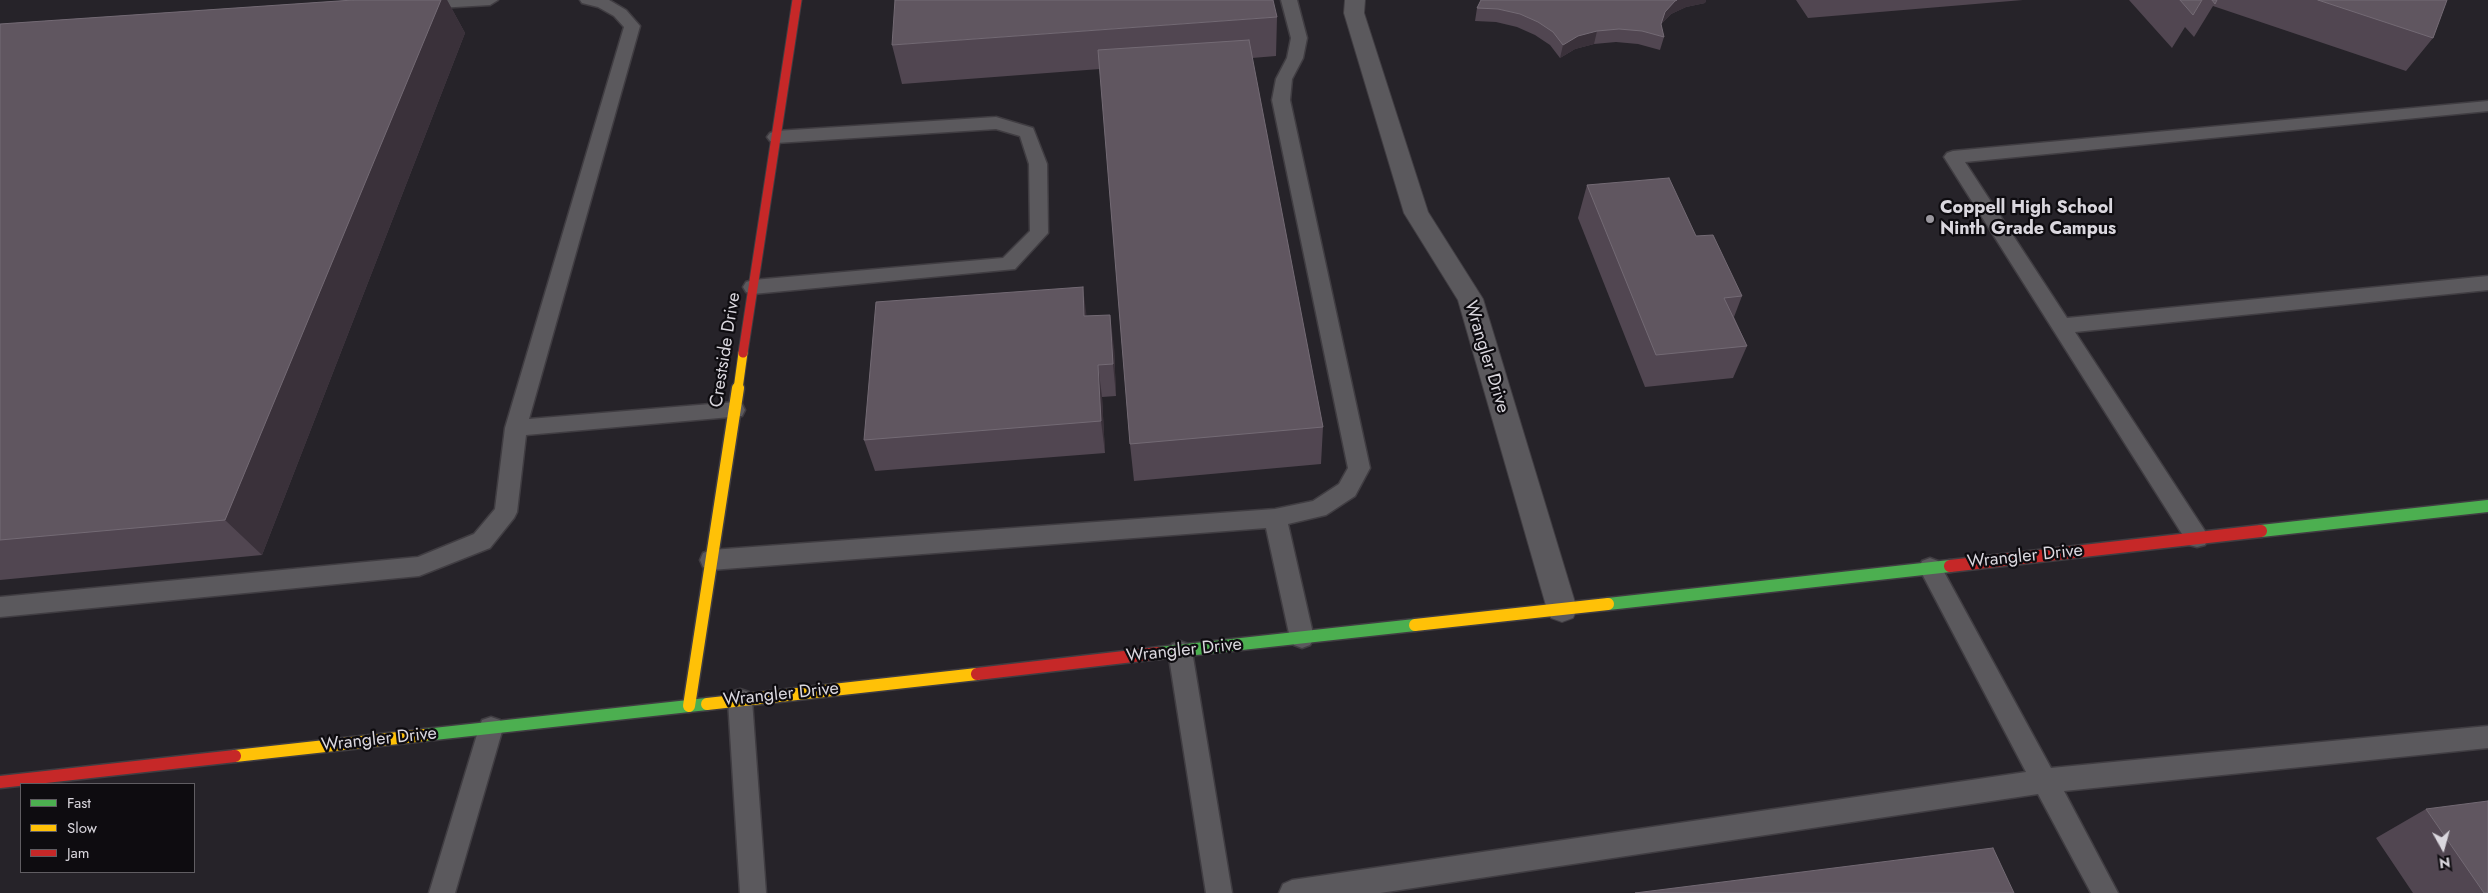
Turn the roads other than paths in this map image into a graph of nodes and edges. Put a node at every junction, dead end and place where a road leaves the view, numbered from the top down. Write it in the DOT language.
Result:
graph roads {
  1 [pos="490,0"];
  2 [pos="588,0"];
  3 [pos="797,0"];
  4 [pos="1289,0"];
  5 [pos="1355,0"];
  6 [pos="402,5"];
  7 [pos="2488,106"];
  8 [pos="776,137"];
  9 [pos="2488,283"];
  10 [pos="753,287"];
  11 [pos="2061,326"];
  12 [pos="735,410"];
  13 [pos="516,428"];
  14 [pos="2488,506"];
  15 [pos="1275,518"];
  16 [pos="2197,538"];
  17 [pos="711,560"];
  18 [pos="1930,568"];
  19 [pos="0,607"];
  20 [pos="1562,609"];
  21 [pos="1302,638"];
  22 [pos="1180,651"];
  23 [pos="740,700"];
  24 [pos="689,706"];
  25 [pos="491,728"];
  26 [pos="2488,737"];
  27 [pos="2044,781"];
  28 [pos="0,782"];
  29 [pos="1401,885"];
  30 [pos="442,893"];
  31 [pos="753,893"];
  32 [pos="1219,893"];
  33 [pos="1292,893"];
  34 [pos="2105,893"];
  1 -- 6 [label="lane"];
  2 -- 13 [label="lane"];
  3 -- 8 [label="street, Crestside Drive"];
  4 -- 15 [label="lane"];
  5 -- 20 [label="street, Wrangler Drive"];
  7 -- 11 [label="lane"];
  8 -- 10 [label="street, Crestside Drive"];
  8 -- 10 [label="lane"];
  9 -- 11 [label="lane"];
  10 -- 12 [label="street, Crestside Drive"];
  11 -- 16 [label="lane"];
  12 -- 13 [label="lane"];
  12 -- 17 [label="street, Crestside Drive"];
  13 -- 19 [label="lane"];
  14 -- 16 [label="street, Wrangler Drive"];
  15 -- 17 [label="lane"];
  15 -- 21 [label="lane"];
  16 -- 18 [label="street, Wrangler Drive"];
  17 -- 24 [label="street, Crestside Drive"];
  18 -- 20 [label="street, Wrangler Drive"];
  18 -- 27 [label="lane"];
  20 -- 21 [label="street, Wrangler Drive"];
  21 -- 22 [label="street, Wrangler Drive"];
  22 -- 23 [label="street, Wrangler Drive"];
  22 -- 32 [label="lane"];
  23 -- 24 [label="street, Wrangler Drive"];
  23 -- 31 [label="lane"];
  24 -- 25 [label="street, Wrangler Drive"];
  25 -- 28 [label="street, Wrangler Drive"];
  25 -- 30 [label="lane"];
  26 -- 27 [label="lane"];
  27 -- 29 [label="lane"];
  27 -- 34 [label="lane"];
  29 -- 33 [label="lane"];
}
